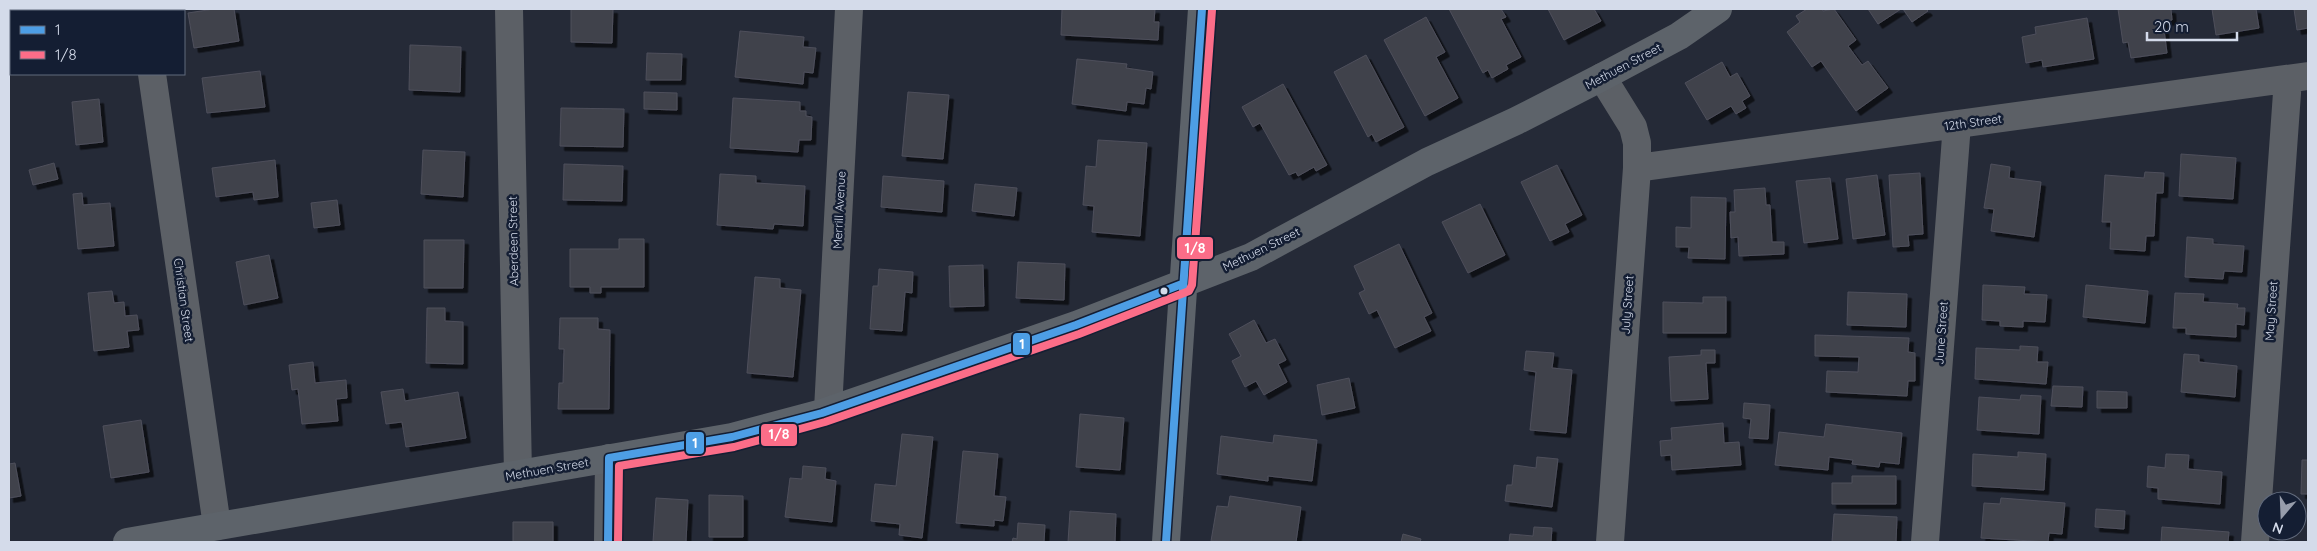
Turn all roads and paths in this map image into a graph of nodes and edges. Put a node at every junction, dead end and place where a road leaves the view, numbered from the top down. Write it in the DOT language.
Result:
graph roads {
  1 [pos="510,9"];
  2 [pos="849,9"];
  3 [pos="1202,9"];
  4 [pos="1718,9"];
  5 [pos="152,75"];
  6 [pos="1602,77"];
  7 [pos="2298,78"];
  8 [pos="1957,124"];
  9 [pos="1637,168"];
  10 [pos="1182,284"];
  11 [pos="828,410"];
  12 [pos="609,458"];
  13 [pos="518,474"];
  14 [pos="200,533"];
  15 [pos="127,542"];
  16 [pos="608,542"];
  17 [pos="1166,542"];
  18 [pos="1610,542"];
  19 [pos="1925,542"];
  20 [pos="2255,542"];
  1 -- 13 [label="street, Aberdeen Street"];
  2 -- 11 [label="street, Merrill Avenue"];
  3 -- 10 [label="street"];
  4 -- 6 [label="street, Methuen Street"];
  5 -- 14 [label="street, Christian Street"];
  6 -- 9 [label="street, July Street"];
  6 -- 10 [label="street, Methuen Street"];
  7 -- 8 [label="street, 12th Street"];
  7 -- 20 [label="street, May Street"];
  8 -- 9 [label="street, 12th Street"];
  8 -- 19 [label="street, June Street"];
  9 -- 18 [label="street, July Street"];
  10 -- 11 [label="street, Methuen Street"];
  10 -- 17 [label="street"];
  11 -- 12 [label="street, Methuen Street"];
  12 -- 13 [label="street, Methuen Street"];
  12 -- 16 [label="street"];
  13 -- 14 [label="street, Methuen Street"];
  14 -- 15 [label="street, Methuen Street"];
}
